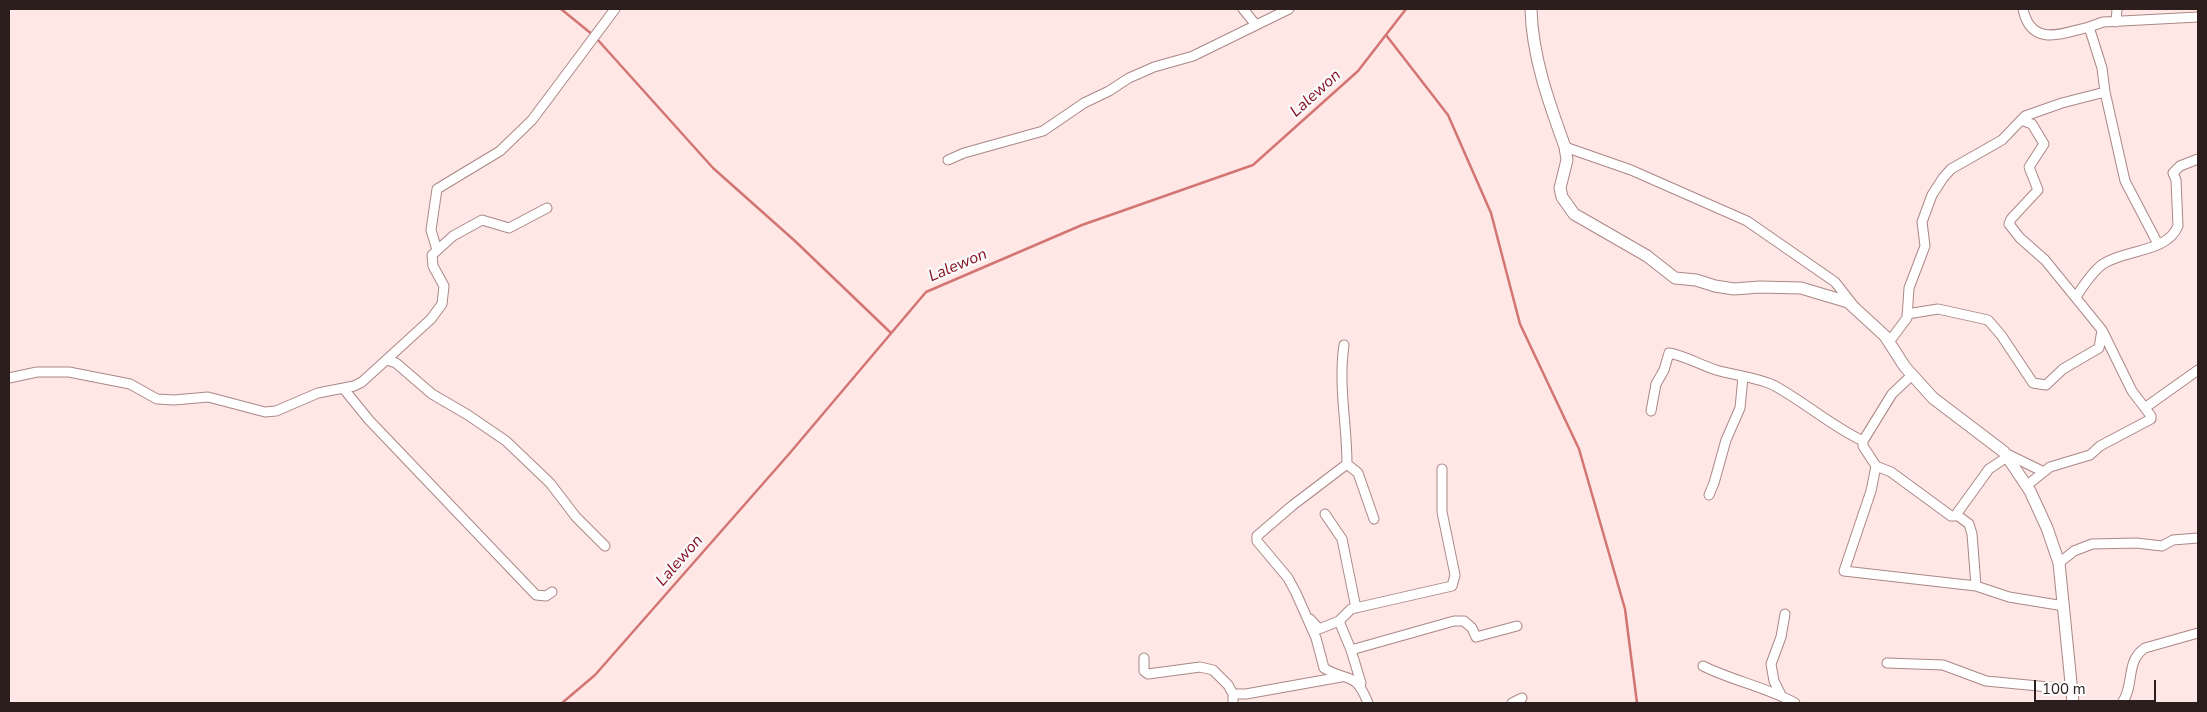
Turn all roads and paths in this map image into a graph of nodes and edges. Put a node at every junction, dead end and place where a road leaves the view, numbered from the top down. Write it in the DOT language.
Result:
graph roads {
  1 [pos="615,9"];
  2 [pos="1243,9"];
  3 [pos="1289,9"];
  4 [pos="1531,9"];
  5 [pos="2023,9"];
  6 [pos="2117,9"];
  7 [pos="2198,17"];
  8 [pos="2116,22"];
  9 [pos="1256,25"];
  10 [pos="2089,27"];
  11 [pos="2104,92"];
  12 [pos="2021,120"];
  13 [pos="1565,147"];
  14 [pos="2198,159"];
  15 [pos="948,160"];
  16 [pos="547,208"];
  17 [pos="2158,244"];
  18 [pos="437,250"];
  19 [pos="2076,297"];
  20 [pos="1853,305"];
  21 [pos="1907,314"];
  22 [pos="2102,330"];
  23 [pos="1889,342"];
  24 [pos="1344,345"];
  25 [pos="387,360"];
  26 [pos="2197,374"];
  27 [pos="1743,376"];
  28 [pos="1912,376"];
  29 [pos="9,378"];
  30 [pos="343,388"];
  31 [pos="2146,407"];
  32 [pos="1650,411"];
  33 [pos="1863,441"];
  34 [pos="2006,454"];
  35 [pos="1347,464"];
  36 [pos="1876,466"];
  37 [pos="1442,469"];
  38 [pos="2042,472"];
  39 [pos="2026,486"];
  40 [pos="1709,495"];
  41 [pos="1325,514"];
  42 [pos="1957,515"];
  43 [pos="1374,519"];
  44 [pos="2198,538"];
  45 [pos="605,546"];
  46 [pos="2059,563"];
  47 [pos="1976,586"];
  48 [pos="552,592"];
  49 [pos="2064,606"];
  50 [pos="1356,608"];
  51 [pos="1786,614"];
  52 [pos="1306,615"];
  53 [pos="1339,621"];
  54 [pos="1517,626"];
  55 [pos="2198,632"];
  56 [pos="1351,650"];
  57 [pos="1144,658"];
  58 [pos="1887,663"];
  59 [pos="1703,666"];
  60 [pos="1348,676"];
  61 [pos="1360,686"];
  62 [pos="2070,689"];
  63 [pos="1522,698"];
  64 [pos="1233,699"];
  65 [pos="1783,699"];
  66 [pos="1368,703"];
  67 [pos="1512,703"];
  68 [pos="1795,703"];
  69 [pos="2073,703"];
  70 [pos="2122,703"];
  1 -- 18 [label="street"];
  2 -- 9 [label="street"];
  3 -- 9 [label="street"];
  4 -- 13 [label="street"];
  5 -- 10 [label="street"];
  6 -- 8 [label="street"];
  7 -- 8 [label="street"];
  8 -- 10 [label="street"];
  9 -- 15 [label="street"];
  10 -- 11 [label="street"];
  11 -- 12 [label="street"];
  11 -- 17 [label="street"];
  12 -- 19 [label="street"];
  12 -- 21 [label="street"];
  13 -- 20 [label="street"];
  13 -- 20 [label="street"];
  14 -- 17 [label="street"];
  16 -- 18 [label="street"];
  17 -- 19 [label="street"];
  18 -- 25 [label="street"];
  19 -- 22 [label="street"];
  20 -- 23 [label="street"];
  21 -- 22 [label="street"];
  21 -- 23 [label="street"];
  22 -- 31 [label="street"];
  23 -- 28 [label="street"];
  24 -- 35 [label="street"];
  25 -- 30 [label="street"];
  25 -- 45 [label="street"];
  26 -- 31 [label="street"];
  27 -- 32 [label="street"];
  27 -- 33 [label="street"];
  27 -- 40 [label="street"];
  28 -- 33 [label="street"];
  28 -- 34 [label="street"];
  29 -- 30 [label="street"];
  30 -- 48 [label="street"];
  31 -- 38 [label="street"];
  33 -- 36 [label="street"];
  34 -- 38 [label="street"];
  34 -- 39 [label="street"];
  34 -- 42 [label="street"];
  35 -- 43 [label="street"];
  35 -- 52 [label="street"];
  36 -- 42 [label="street"];
  36 -- 47 [label="street"];
  37 -- 50 [label="street"];
  38 -- 39 [label="street"];
  39 -- 46 [label="street"];
  41 -- 50 [label="street"];
  42 -- 47 [label="street"];
  44 -- 46 [label="street"];
  46 -- 49 [label="street"];
  47 -- 49 [label="street"];
  49 -- 62 [label="street"];
  50 -- 53 [label="street"];
  51 -- 65 [label="street"];
  52 -- 53 [label="street"];
  52 -- 60 [label="street"];
  53 -- 56 [label="street"];
  54 -- 56 [label="street"];
  55 -- 70 [label="street"];
  56 -- 61 [label="street"];
  57 -- 64 [label="street"];
  58 -- 62 [label="street"];
  59 -- 65 [label="street"];
  60 -- 61 [label="street"];
  60 -- 64 [label="street"];
  61 -- 66 [label="street"];
  62 -- 69 [label="street"];
  63 -- 67 [label="street"];
  65 -- 68 [label="street"];
}
